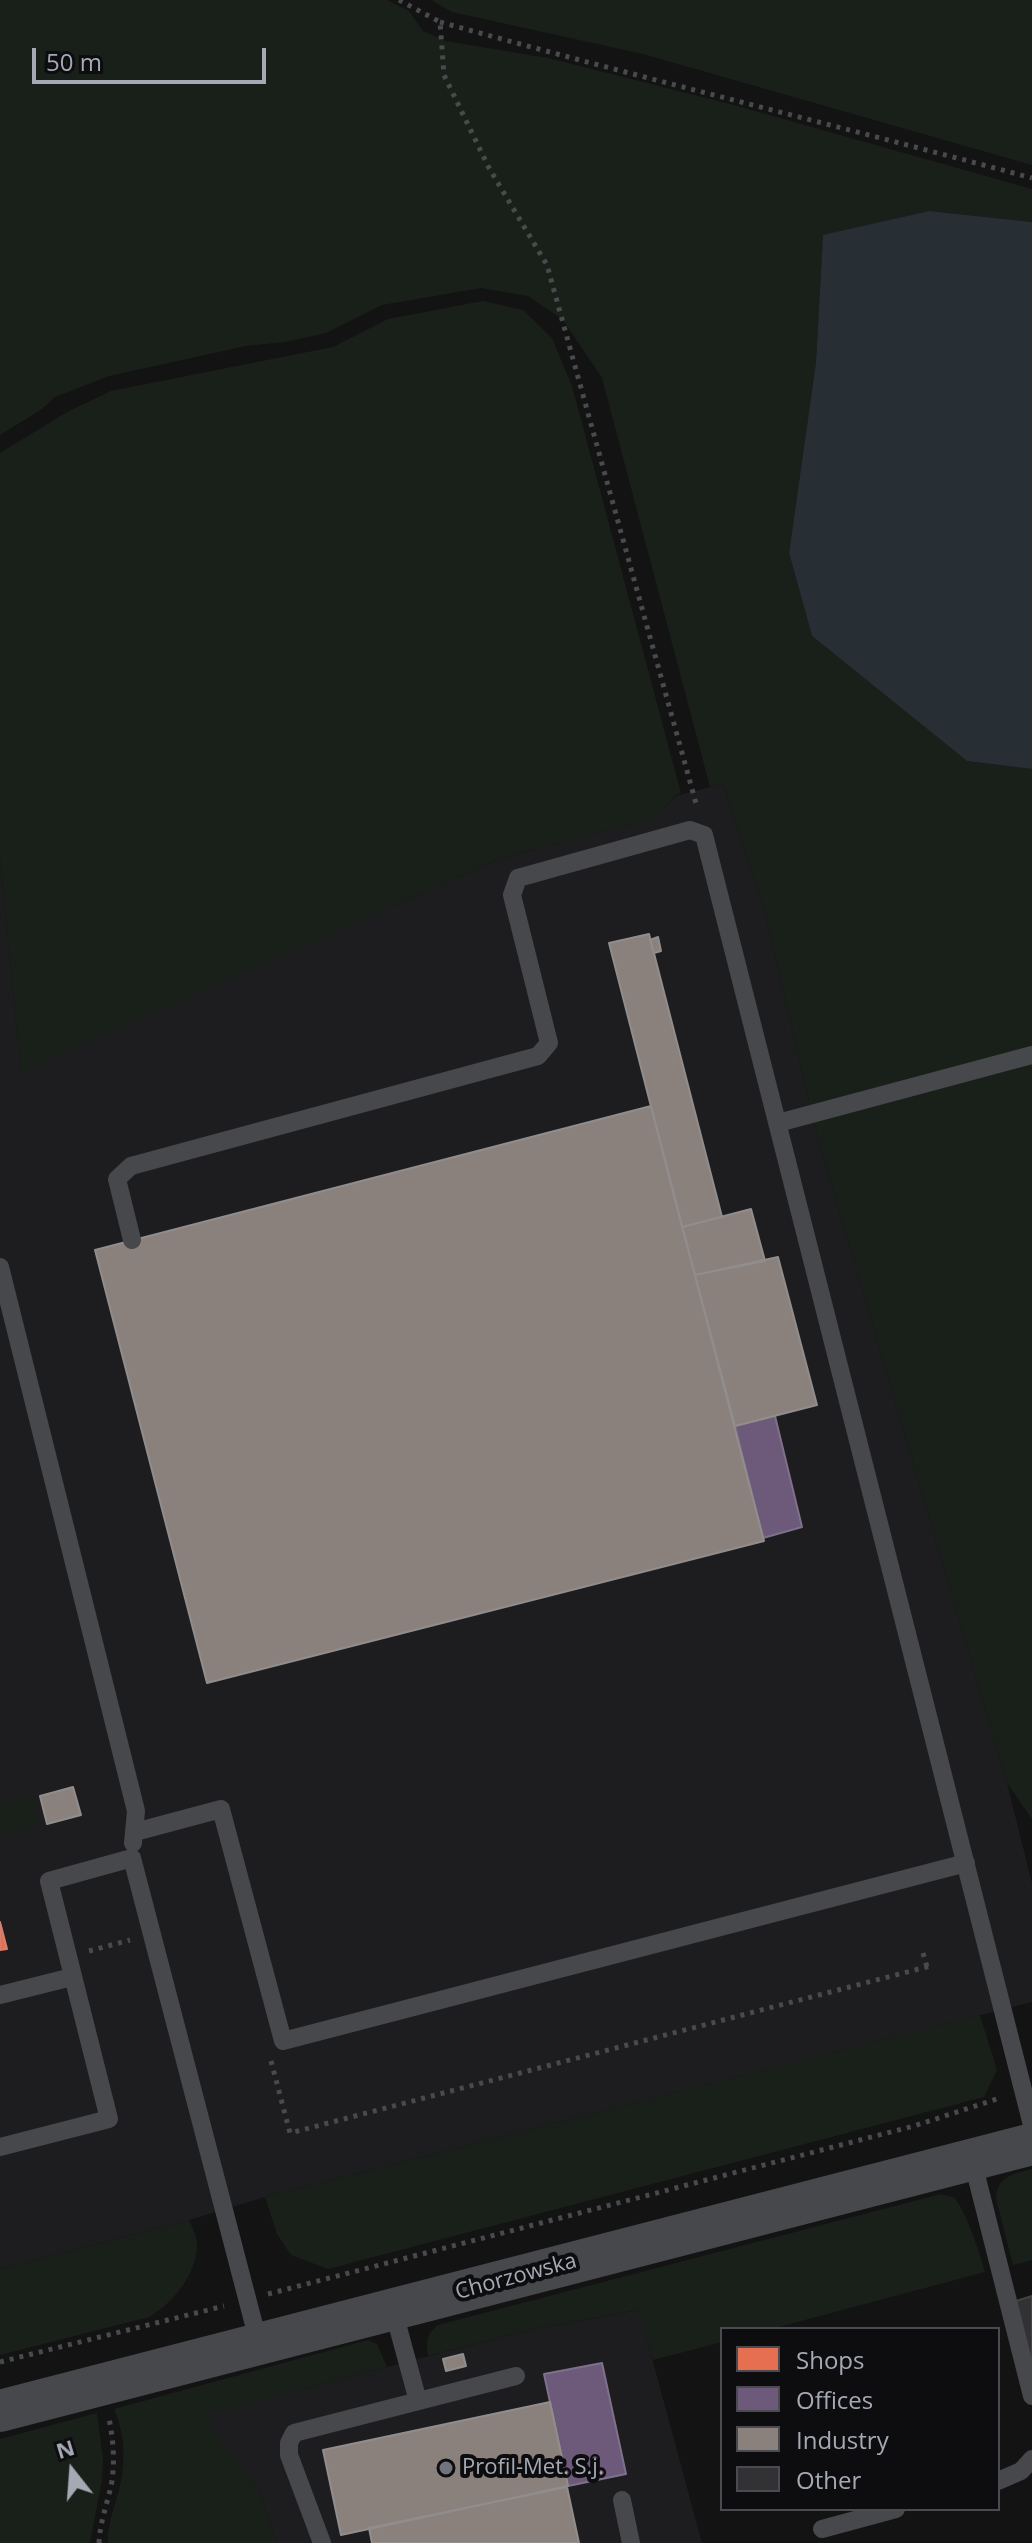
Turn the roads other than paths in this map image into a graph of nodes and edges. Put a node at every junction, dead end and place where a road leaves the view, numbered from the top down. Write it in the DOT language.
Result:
graph roads {
  1 [pos="1032,1055"];
  2 [pos="778,1123"];
  3 [pos="132,1240"];
  4 [pos="0,1267"];
  5 [pos="135,1832"];
  6 [pos="132,1858"];
  7 [pos="966,1863"];
  8 [pos="72,1977"];
  9 [pos="0,1995"];
  10 [pos="1032,2125"];
  11 [pos="1032,2144"];
  12 [pos="0,2147"];
  13 [pos="972,2159"];
  14 [pos="393,2309"];
  15 [pos="259,2344"];
  16 [pos="516,2376"];
  17 [pos="1032,2396"];
  18 [pos="418,2401"];
  19 [pos="0,2411"];
  20 [pos="1032,2459"];
  21 [pos="1000,2480"];
  22 [pos="622,2500"];
  23 [pos="889,2511"];
  24 [pos="822,2529"];
  25 [pos="322,2543"];
  26 [pos="631,2543"];
  1 -- 2 [label="lane"];
  2 -- 3 [label="lane"];
  2 -- 7 [label="lane"];
  4 -- 5 [label="lane"];
  5 -- 6 [label="lane"];
  5 -- 7 [label="lane"];
  6 -- 8 [label="lane"];
  6 -- 15 [label="lane"];
  7 -- 10 [label="lane"];
  8 -- 9 [label="lane"];
  8 -- 12 [label="lane"];
  11 -- 13 [label="street, Chorzowska"];
  13 -- 14 [label="street, Chorzowska"];
  13 -- 17 [label="lane"];
  14 -- 15 [label="street, Chorzowska"];
  14 -- 18 [label="lane"];
  15 -- 19 [label="street, Chorzowska"];
  16 -- 18 [label="lane"];
  18 -- 25 [label="lane"];
  20 -- 21 [label="lane"];
  22 -- 26 [label="lane"];
  23 -- 24 [label="lane"];
}
